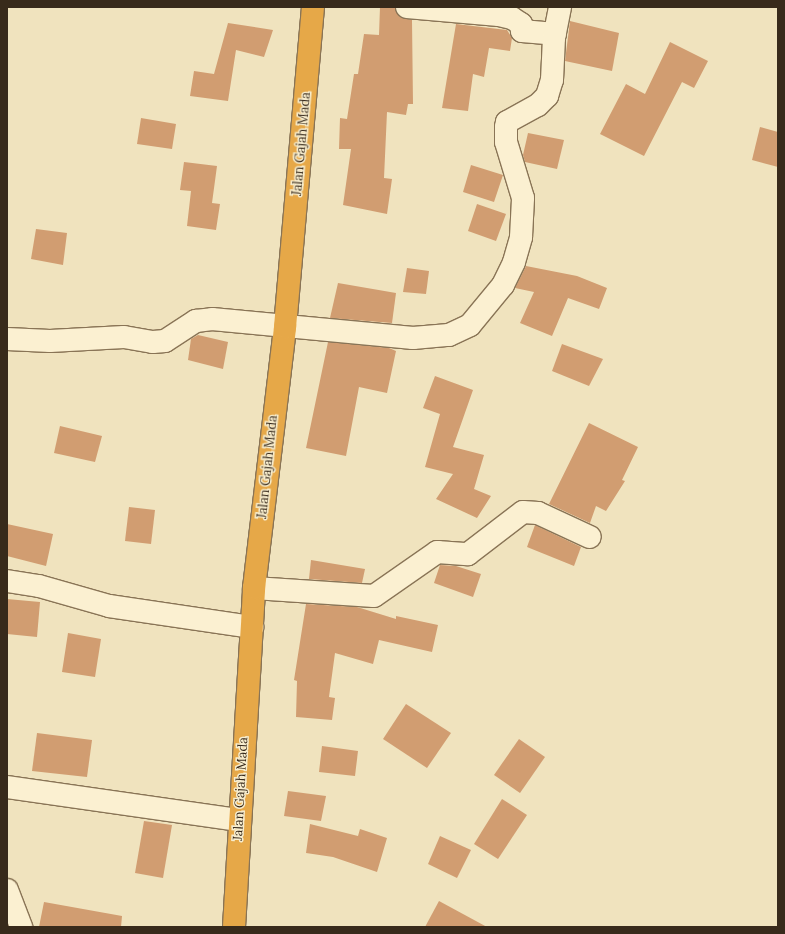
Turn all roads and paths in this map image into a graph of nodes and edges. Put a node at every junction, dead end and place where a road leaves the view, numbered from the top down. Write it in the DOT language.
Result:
graph roads {
  1 [pos="313,7"];
  2 [pos="407,7"];
  3 [pos="560,7"];
  4 [pos="555,34"];
  5 [pos="285,327"];
  6 [pos="7,340"];
  7 [pos="590,537"];
  8 [pos="7,581"];
  9 [pos="254,588"];
  10 [pos="252,627"];
  11 [pos="7,787"];
  12 [pos="239,820"];
  13 [pos="7,890"];
  14 [pos="21,927"];
  15 [pos="234,927"];
  1 -- 5 [label="highway, Jalan Gajah Mada"];
  2 -- 4 [label="street"];
  3 -- 4 [label="street"];
  4 -- 5 [label="street"];
  5 -- 6 [label="street"];
  5 -- 9 [label="highway, Jalan Gajah Mada"];
  7 -- 9 [label="street"];
  8 -- 10 [label="street"];
  9 -- 10 [label="highway, Jalan Gajah Mada"];
  10 -- 12 [label="highway, Jalan Gajah Mada"];
  11 -- 12 [label="street"];
  12 -- 15 [label="highway, Jalan Gajah Mada"];
  13 -- 14 [label="street"];
}
